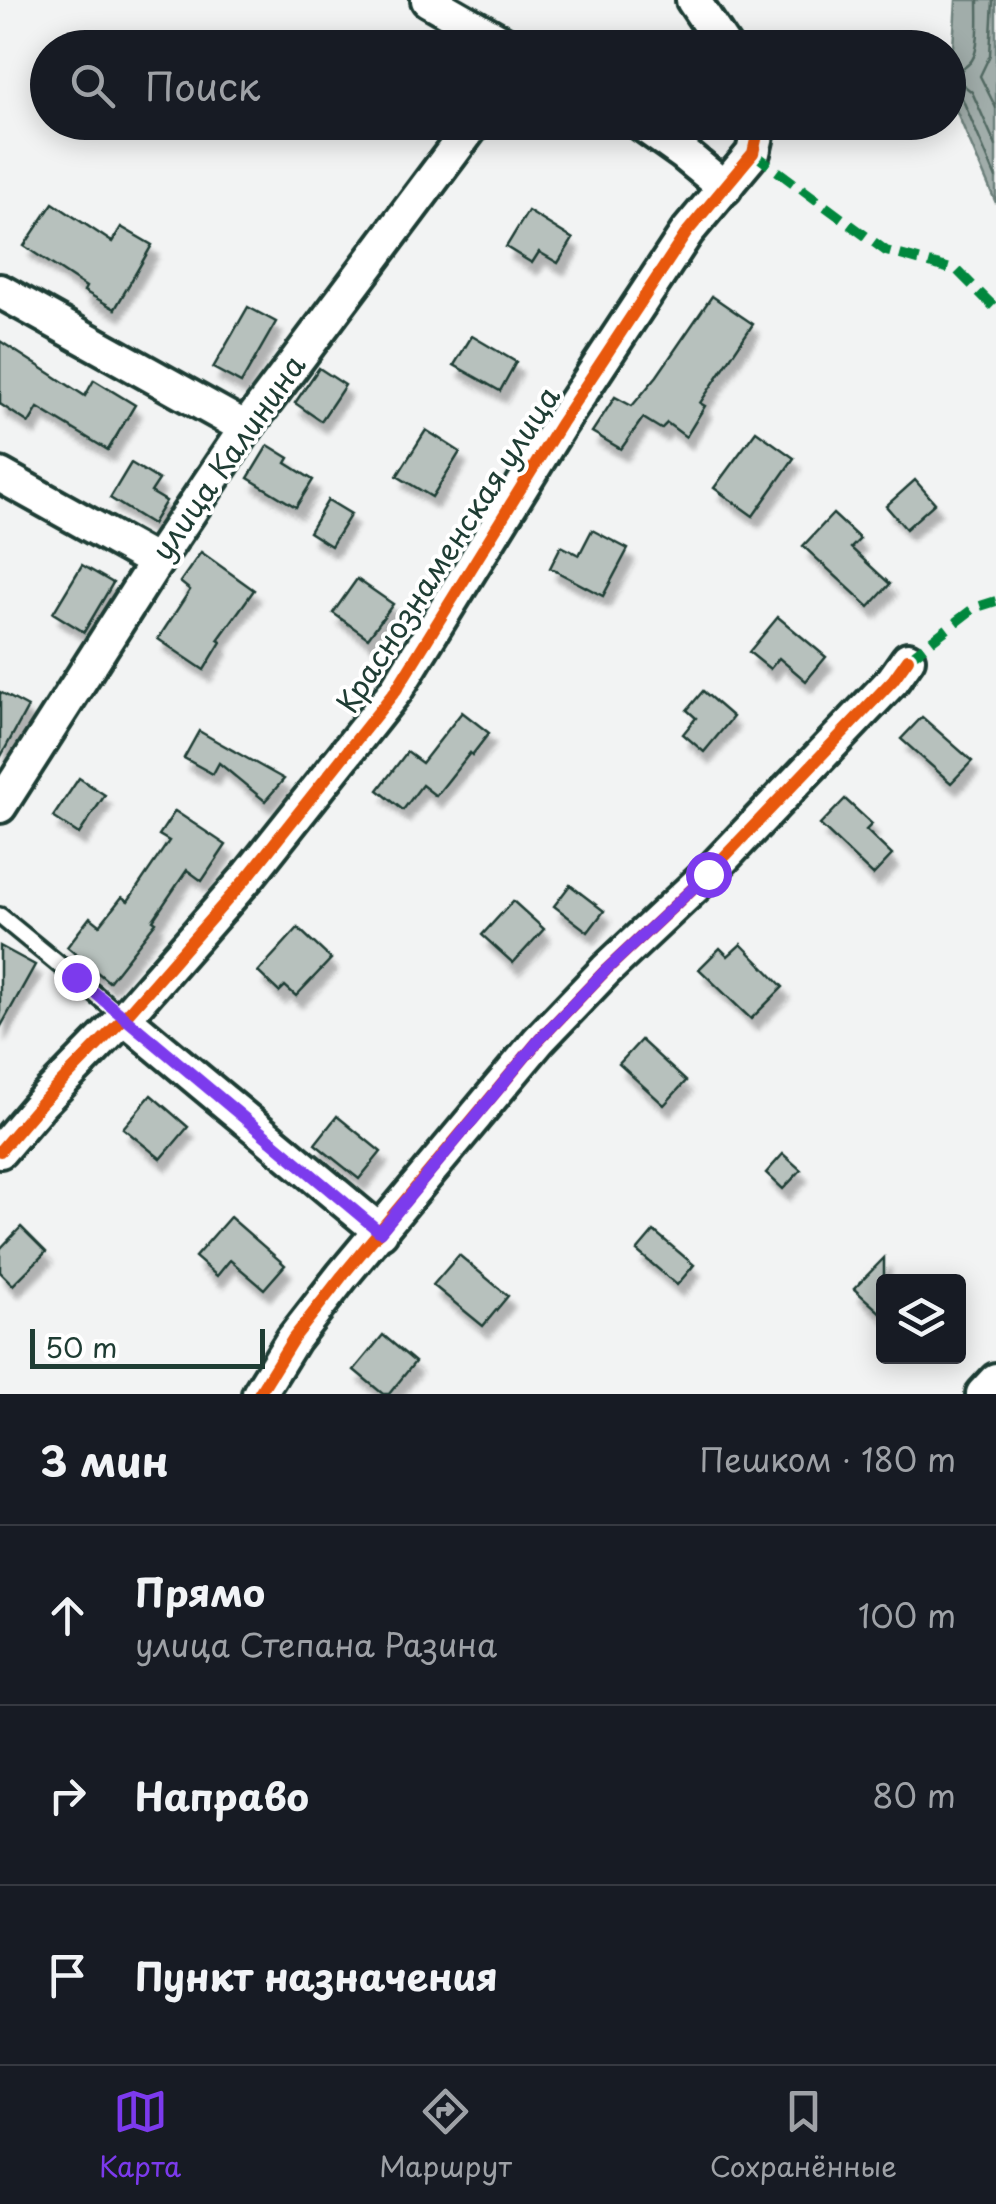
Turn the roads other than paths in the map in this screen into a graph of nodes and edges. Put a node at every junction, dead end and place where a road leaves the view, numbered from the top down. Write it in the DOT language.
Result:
graph roads {
  1 [pos="428,0"];
  2 [pos="693,0"];
  3 [pos="480,30"];
  4 [pos="713,30"];
  5 [pos="462,140"];
  6 [pos="664,140"];
  7 [pos="755,140"];
  8 [pos="724,188"];
  9 [pos="0,291"];
  10 [pos="246,428"];
  11 [pos="0,475"];
  12 [pos="156,562"];
  13 [pos="908,659"];
  14 [pos="0,806"];
  15 [pos="0,916"];
  16 [pos="124,1018"];
  17 [pos="0,1152"];
  18 [pos="380,1232"];
  19 [pos="996,1380"];
  20 [pos="259,1394"];
  21 [pos="984,1394"];
  1 -- 3 [label="street"];
  2 -- 4 [label="street"];
  5 -- 10 [label="street, улица Калинина"];
  6 -- 8 [label="street"];
  7 -- 8 [label="street, Краснознаменская улица"];
  8 -- 16 [label="street, Краснознаменская улица"];
  9 -- 10 [label="street"];
  10 -- 12 [label="street, улица Калинина"];
  11 -- 12 [label="street"];
  12 -- 14 [label="street, улица Калинина"];
  13 -- 18 [label="street"];
  15 -- 16 [label="lane"];
  16 -- 17 [label="street, Краснознаменская улица"];
  16 -- 18 [label="street"];
  18 -- 20 [label="street"];
  19 -- 21 [label="street"];
}
